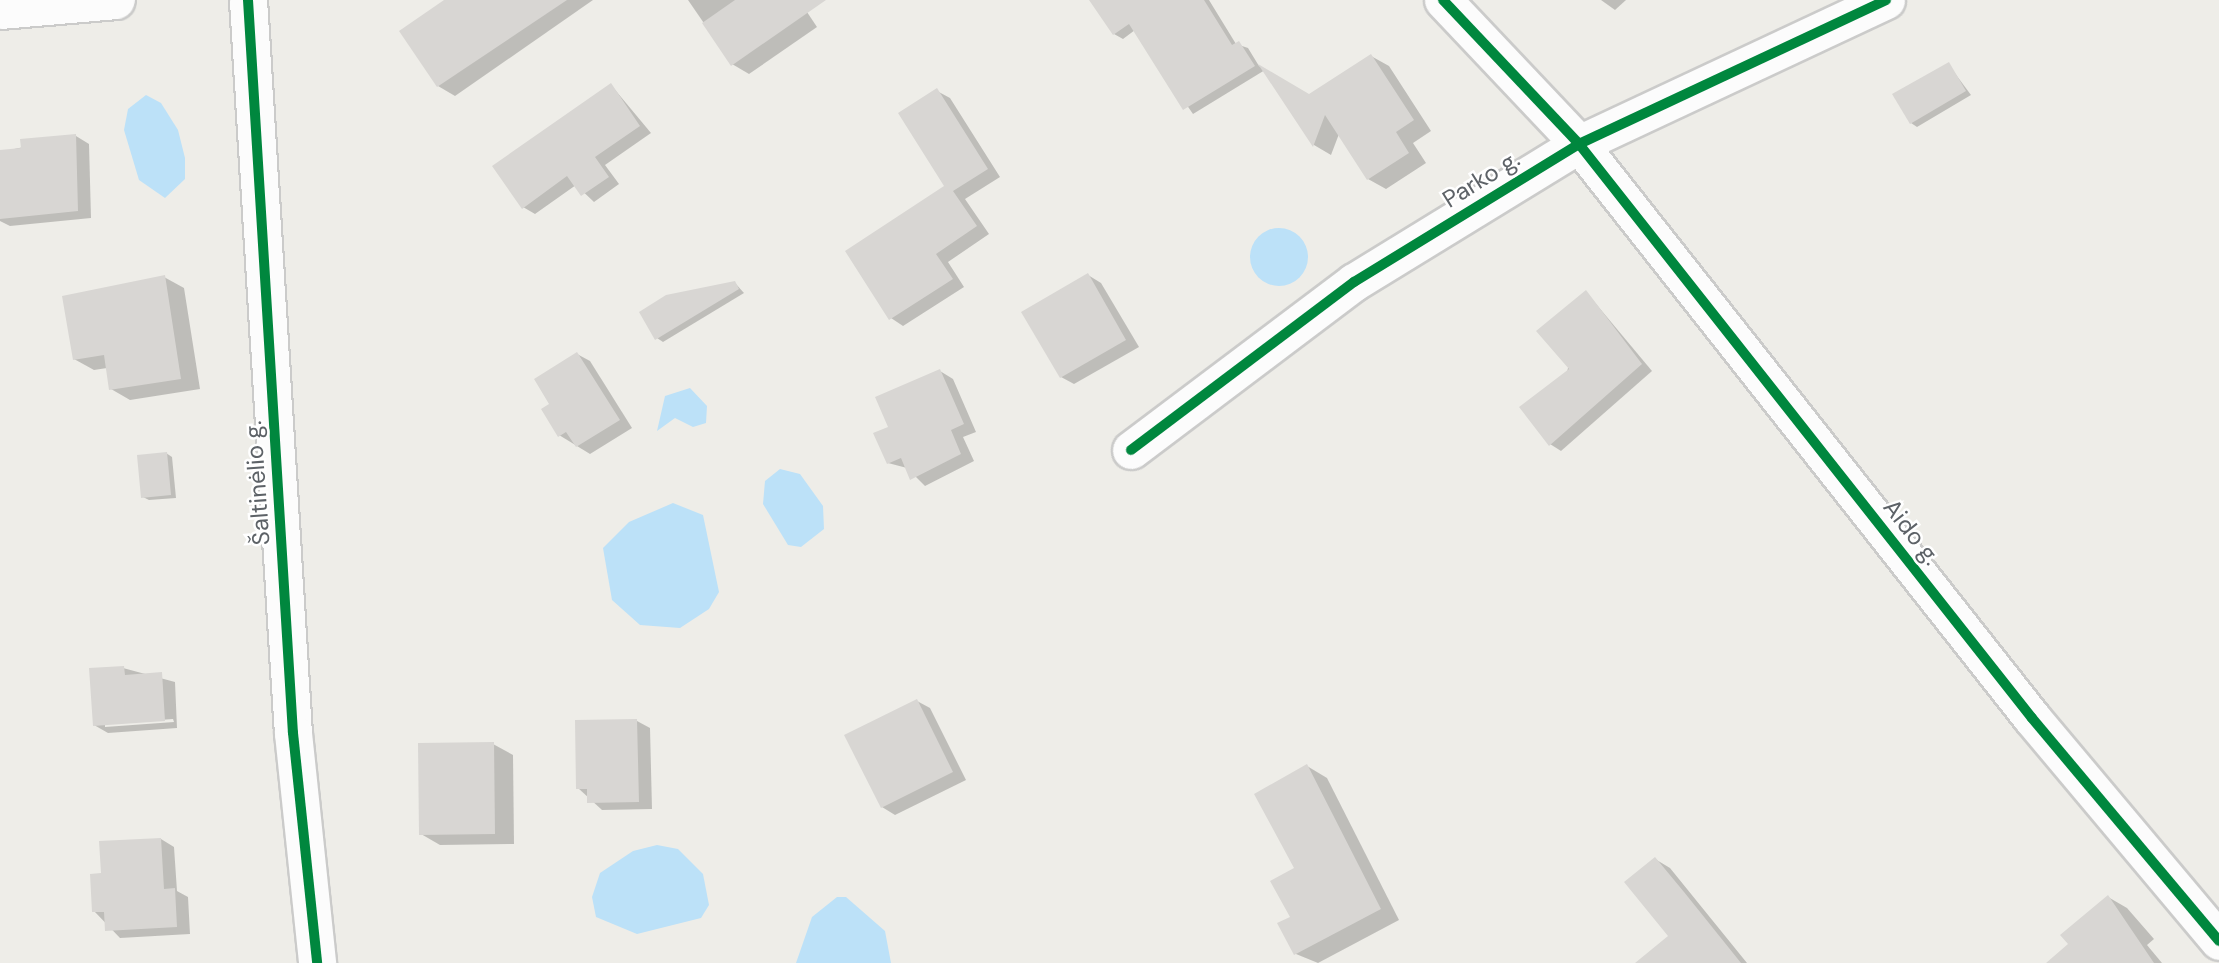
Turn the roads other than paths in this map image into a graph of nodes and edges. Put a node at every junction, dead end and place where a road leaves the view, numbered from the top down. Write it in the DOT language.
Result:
graph roads {
  1 [pos="116,0"];
  2 [pos="248,0"];
  3 [pos="1443,0"];
  4 [pos="1886,0"];
  5 [pos="0,10"];
  6 [pos="1579,144"];
  7 [pos="1131,450"];
  8 [pos="2219,941"];
  9 [pos="317,963"];
  1 -- 5 [label="street"];
  2 -- 9 [label="street, Šaltinėlio g."];
  3 -- 6 [label="street, Aido g."];
  4 -- 6 [label="street, Parko g."];
  6 -- 7 [label="street, Parko g."];
  6 -- 8 [label="street, Aido g."];
}
